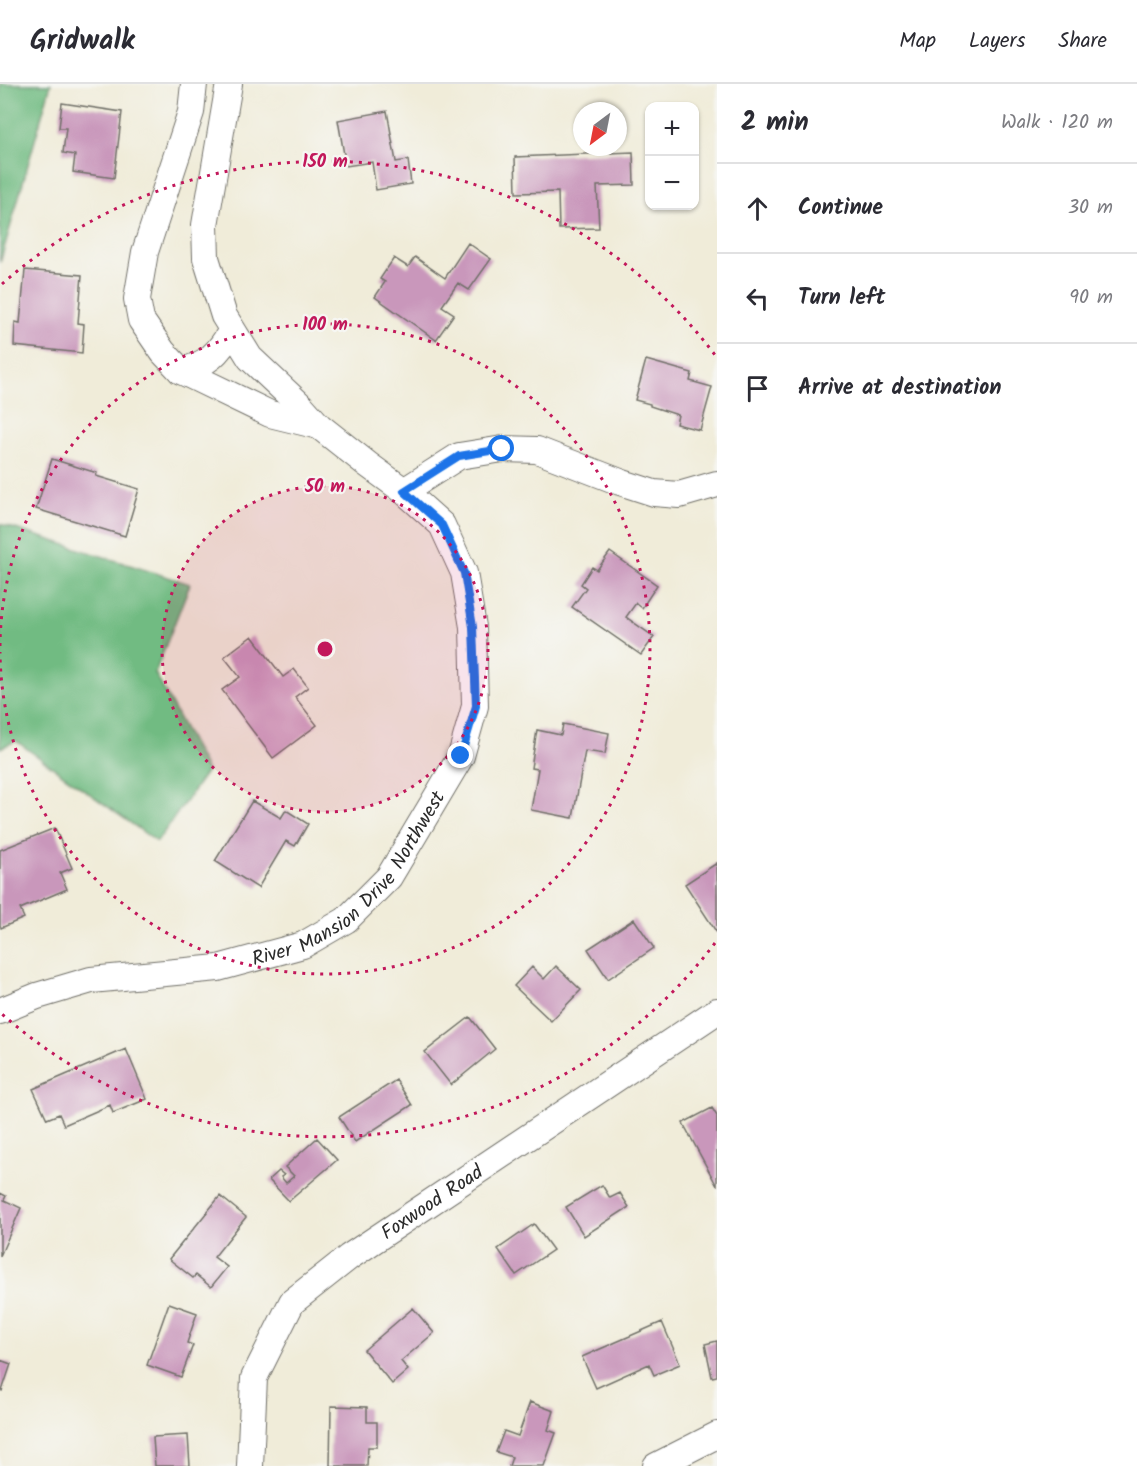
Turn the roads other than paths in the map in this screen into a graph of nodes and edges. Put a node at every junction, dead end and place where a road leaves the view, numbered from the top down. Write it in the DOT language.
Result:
graph roads {
  1 [pos="194,84"];
  2 [pos="229,84"];
  3 [pos="232,330"];
  4 [pos="181,371"];
  5 [pos="319,426"];
  6 [pos="717,484"];
  7 [pos="404,491"];
  8 [pos="0,1011"];
  9 [pos="717,1011"];
  10 [pos="717,1435"];
  11 [pos="250,1466"];
  12 [pos="656,1466"];
  1 -- 4 [label="street, River Mansion Drive Northwest"];
  2 -- 3 [label="street, River Mansion Drive Northwest"];
  3 -- 4 [label="street"];
  3 -- 5 [label="street, River Mansion Drive Northwest"];
  4 -- 5 [label="street, River Mansion Drive Northwest"];
  5 -- 7 [label="street, River Mansion Drive Northwest"];
  6 -- 7 [label="street"];
  7 -- 8 [label="street, River Mansion Drive Northwest"];
  9 -- 11 [label="street, Foxwood Road"];
  10 -- 12 [label="street"];
}
